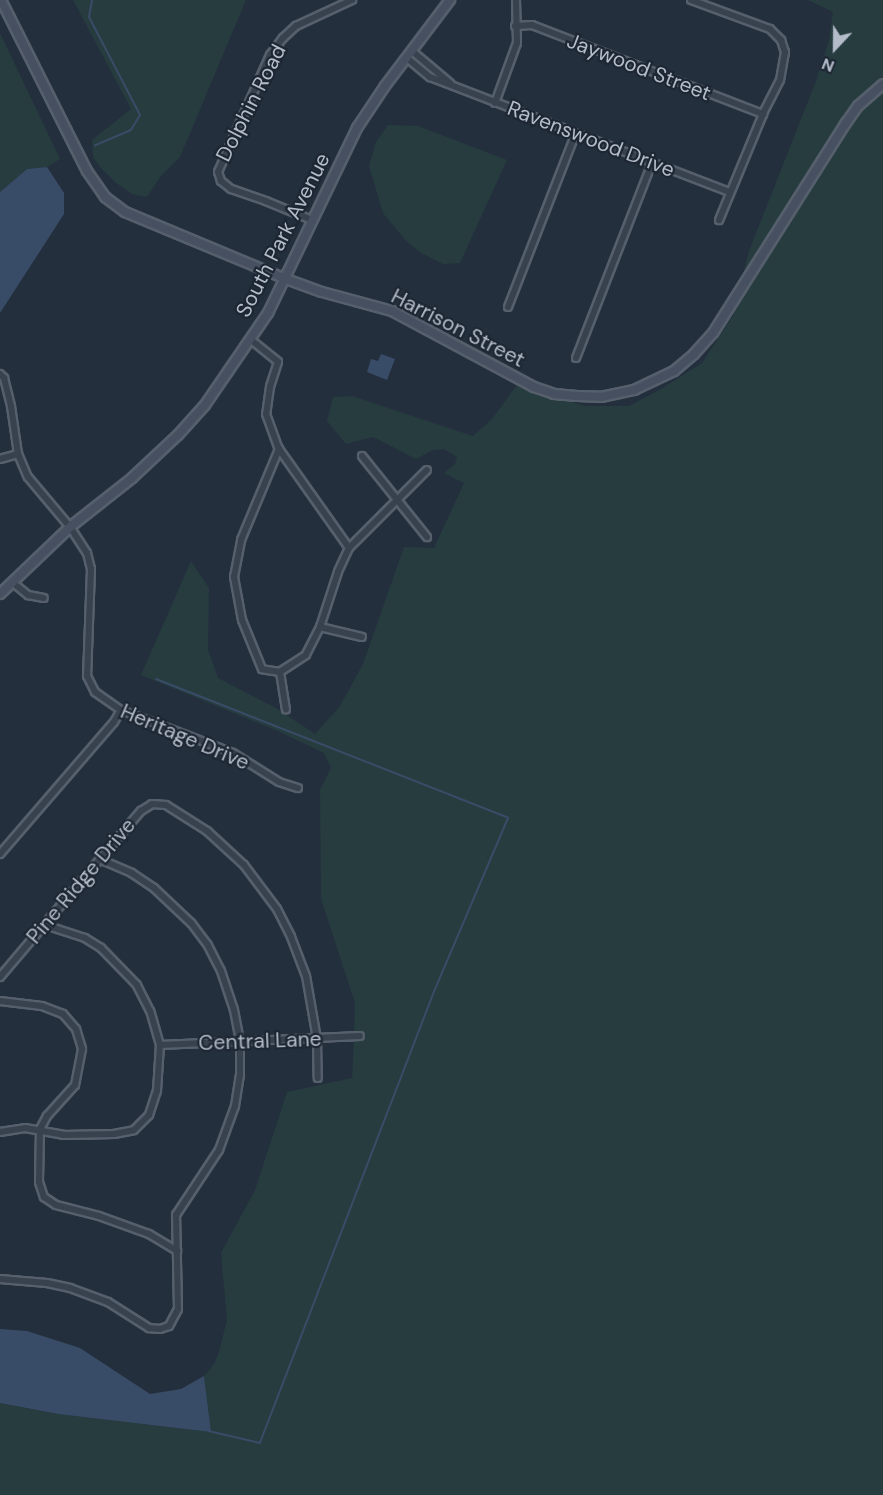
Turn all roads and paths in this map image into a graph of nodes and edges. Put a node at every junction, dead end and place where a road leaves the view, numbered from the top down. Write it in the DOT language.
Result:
graph roads {
  1 [pos="2,0"];
  2 [pos="352,0"];
  3 [pos="450,0"];
  4 [pos="516,0"];
  5 [pos="691,0"];
  6 [pos="515,26"];
  7 [pos="409,55"];
  8 [pos="883,84"];
  9 [pos="495,103"];
  10 [pos="763,114"];
  11 [pos="576,133"];
  12 [pos="652,163"];
  13 [pos="729,192"];
  14 [pos="312,220"];
  15 [pos="719,220"];
  16 [pos="286,279"];
  17 [pos="508,307"];
  18 [pos="250,339"];
  19 [pos="576,358"];
  20 [pos="0,374"];
  21 [pos="279,449"];
  22 [pos="18,454"];
  23 [pos="362,456"];
  24 [pos="0,459"];
  25 [pos="427,470"];
  26 [pos="397,498"];
  27 [pos="70,527"];
  28 [pos="428,537"];
  29 [pos="349,548"];
  30 [pos="12,582"];
  31 [pos="0,594"];
  32 [pos="44,598"];
  33 [pos="320,627"];
  34 [pos="362,637"];
  35 [pos="280,672"];
  36 [pos="121,710"];
  37 [pos="286,710"];
  38 [pos="298,788"];
  39 [pos="0,854"];
  40 [pos="102,860"];
  41 [pos="45,925"];
  42 [pos="0,977"];
  43 [pos="0,1000"];
  44 [pos="360,1036"];
  45 [pos="316,1039"];
  46 [pos="240,1041"];
  47 [pos="160,1046"];
  48 [pos="318,1078"];
  49 [pos="40,1130"];
  50 [pos="0,1132"];
  51 [pos="177,1251"];
  52 [pos="0,1279"];
  1 -- 16 [label="street, Harrison Street"];
  2 -- 14 [label="street, Dolphin Road"];
  3 -- 7 [label="street, South Park Avenue"];
  4 -- 6 [label="street"];
  5 -- 10 [label="street"];
  6 -- 9 [label="street"];
  6 -- 10 [label="street, Jaywood Street"];
  7 -- 9 [label="street, Ravenswood Drive"];
  7 -- 14 [label="street, South Park Avenue"];
  8 -- 16 [label="street, Harrison Street"];
  9 -- 11 [label="street, Ravenswood Drive"];
  10 -- 13 [label="street"];
  11 -- 12 [label="street, Ravenswood Drive"];
  11 -- 17 [label="street"];
  12 -- 13 [label="street, Ravenswood Drive"];
  12 -- 19 [label="street"];
  13 -- 15 [label="street"];
  14 -- 16 [label="street, South Park Avenue"];
  16 -- 18 [label="street, South Park Avenue"];
  18 -- 21 [label="street"];
  18 -- 27 [label="street, South Park Avenue"];
  20 -- 22 [label="street, Heritage Drive"];
  21 -- 29 [label="street"];
  21 -- 35 [label="street"];
  22 -- 24 [label="street"];
  22 -- 27 [label="street, Heritage Drive"];
  23 -- 26 [label="street"];
  25 -- 26 [label="street"];
  26 -- 28 [label="street"];
  26 -- 29 [label="street"];
  27 -- 30 [label="street, South Park Avenue"];
  27 -- 36 [label="street, Heritage Drive"];
  29 -- 33 [label="street"];
  30 -- 31 [label="street, South Park Avenue"];
  30 -- 32 [label="street"];
  33 -- 34 [label="street"];
  33 -- 35 [label="street"];
  35 -- 37 [label="street"];
  36 -- 38 [label="street, Heritage Drive"];
  36 -- 39 [label="street"];
  40 -- 41 [label="street, Pine Ridge Drive"];
  40 -- 45 [label="street, Pine Ridge Drive"];
  40 -- 46 [label="street"];
  41 -- 42 [label="street, Pine Ridge Drive"];
  41 -- 47 [label="street"];
  43 -- 49 [label="street"];
  44 -- 45 [label="street, Central Lane"];
  45 -- 46 [label="street, Central Lane"];
  45 -- 48 [label="street, Pine Ridge Drive"];
  46 -- 47 [label="street, Central Lane"];
  46 -- 51 [label="street"];
  47 -- 49 [label="street"];
  49 -- 50 [label="street"];
  49 -- 51 [label="street"];
  51 -- 52 [label="street"];
}
